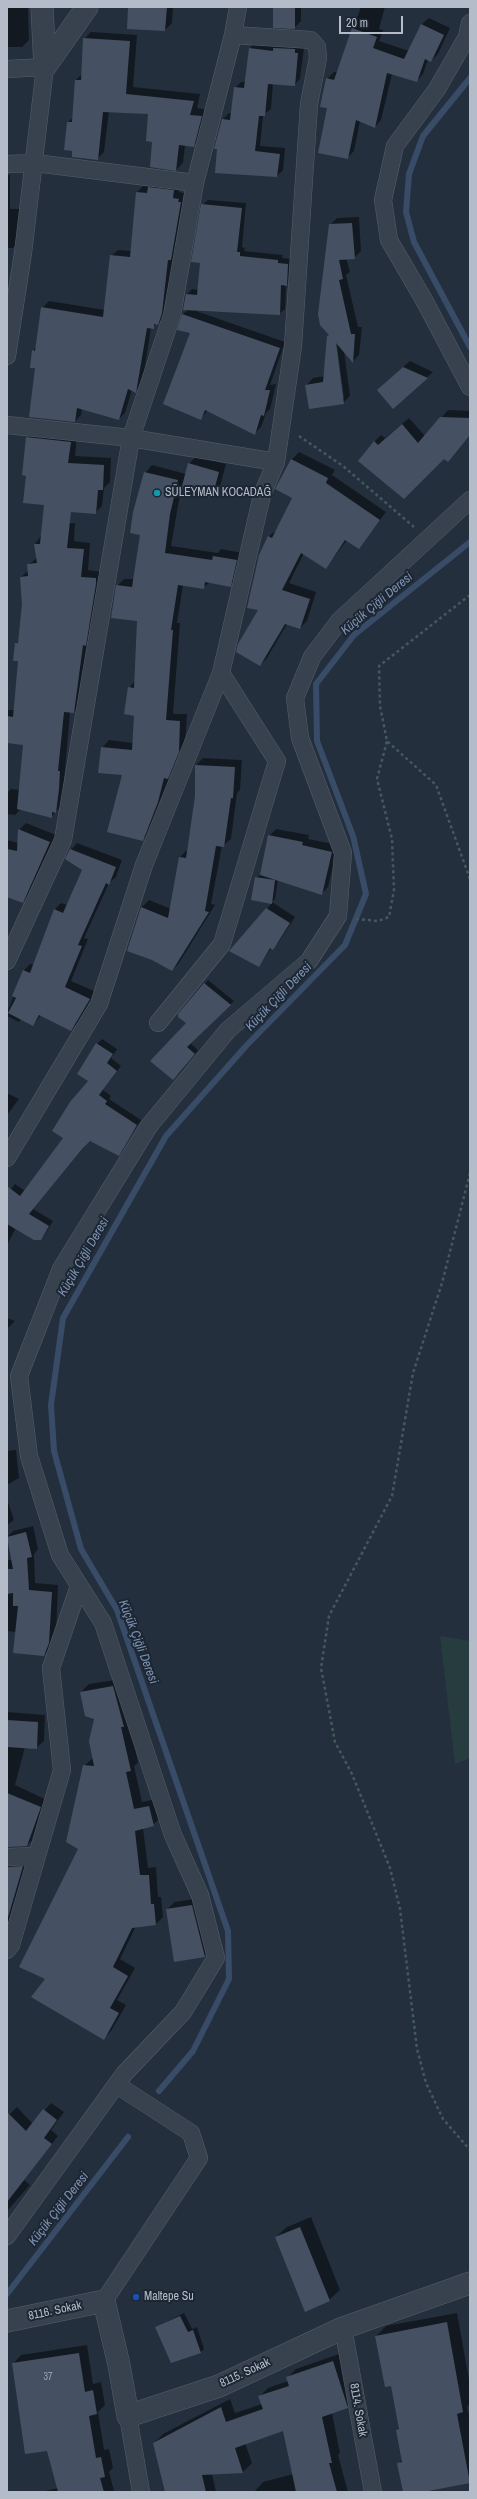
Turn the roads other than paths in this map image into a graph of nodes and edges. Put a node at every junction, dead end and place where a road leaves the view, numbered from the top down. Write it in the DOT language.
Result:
graph roads {
  1 [pos="42,7"];
  2 [pos="87,7"];
  3 [pos="238,7"];
  4 [pos="470,23"];
  5 [pos="234,35"];
  6 [pos="45,67"];
  7 [pos="7,69"];
  8 [pos="35,163"];
  9 [pos="7,164"];
  10 [pos="195,183"];
  11 [pos="7,356"];
  12 [pos="470,388"];
  13 [pos="7,425"];
  14 [pos="131,438"];
  15 [pos="276,462"];
  16 [pos="470,500"];
  17 [pos="221,673"];
  18 [pos="7,961"];
  19 [pos="158,1023"];
  20 [pos="7,1158"];
  21 [pos="79,1586"];
  22 [pos="37,1856"];
  23 [pos="7,1857"];
  24 [pos="7,1950"];
  25 [pos="117,2085"];
  26 [pos="7,2236"];
  27 [pos="470,2283"];
  28 [pos="104,2301"];
  29 [pos="7,2321"];
  30 [pos="343,2328"];
  31 [pos="128,2416"];
  32 [pos="141,2492"];
  33 [pos="373,2492"];
  1 -- 6 [label="street"];
  2 -- 6 [label="street"];
  3 -- 5 [label="street"];
  4 -- 12 [label="street"];
  5 -- 10 [label="street"];
  5 -- 15 [label="street"];
  6 -- 7 [label="street"];
  6 -- 8 [label="street"];
  8 -- 9 [label="street"];
  8 -- 10 [label="street"];
  8 -- 11 [label="street"];
  10 -- 14 [label="street"];
  13 -- 14 [label="street"];
  14 -- 15 [label="street"];
  14 -- 18 [label="street"];
  15 -- 17 [label="street"];
  16 -- 21 [label="street"];
  17 -- 19 [label="street"];
  17 -- 20 [label="street"];
  21 -- 22 [label="street"];
  21 -- 25 [label="street"];
  22 -- 23 [label="street"];
  22 -- 24 [label="street"];
  25 -- 26 [label="street"];
  25 -- 28 [label="street"];
  27 -- 30 [label="street, 8115. Sokak"];
  28 -- 29 [label="street, 8116. Sokak"];
  28 -- 31 [label="street"];
  30 -- 31 [label="street, 8115. Sokak"];
  30 -- 33 [label="street, 8114. Sokak"];
  31 -- 32 [label="street"];
}
